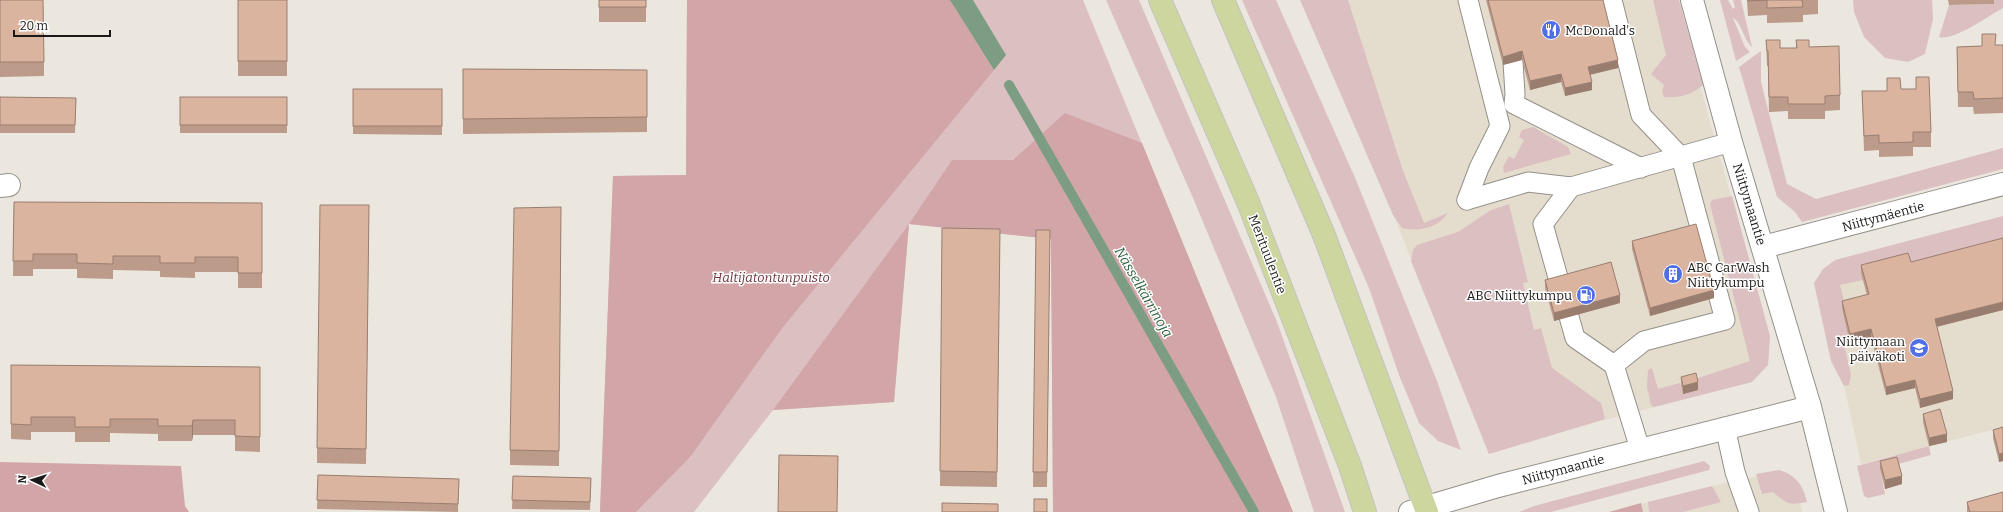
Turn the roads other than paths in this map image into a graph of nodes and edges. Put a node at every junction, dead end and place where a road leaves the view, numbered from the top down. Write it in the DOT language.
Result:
graph roads {
  1 [pos="1160,0"];
  2 [pos="1223,0"];
  3 [pos="1468,0"];
  4 [pos="1612,0"];
  5 [pos="1692,0"];
  6 [pos="1513,62"];
  7 [pos="1514,104"];
  8 [pos="1500,126"];
  9 [pos="1731,142"];
  10 [pos="1681,156"];
  11 [pos="1641,168"];
  12 [pos="2003,184"];
  13 [pos="1571,187"];
  14 [pos="1763,247"];
  15 [pos="1614,365"];
  16 [pos="1810,406"];
  17 [pos="1725,427"];
  18 [pos="1640,449"];
  19 [pos="1421,510"];
  20 [pos="1365,512"];
  21 [pos="1749,512"];
  22 [pos="1836,512"];
  1 -- 20 [label="main road, Merituulentie"];
  2 -- 19 [label="main road"];
  3 -- 8 [label="lane"];
  4 -- 10 [label="lane"];
  5 -- 9 [label="street, Niittymaantie"];
  6 -- 7 [label="lane"];
  7 -- 8 [label="lane"];
  7 -- 11 [label="lane"];
  8 -- 13 [label="lane"];
  9 -- 10 [label="lane"];
  9 -- 14 [label="street, Niittymaantie"];
  10 -- 11 [label="lane"];
  10 -- 15 [label="lane"];
  11 -- 13 [label="lane"];
  12 -- 14 [label="street, Niittymäentie"];
  13 -- 15 [label="lane"];
  14 -- 16 [label="street, Niittymaantie"];
  15 -- 18 [label="lane"];
  16 -- 17 [label="street, Niittymaantie"];
  16 -- 22 [label="street, Niittymaantie"];
  17 -- 18 [label="street, Niittymaantie"];
  17 -- 21 [label="lane"];
  18 -- 19 [label="street, Niittymaantie"];
}
